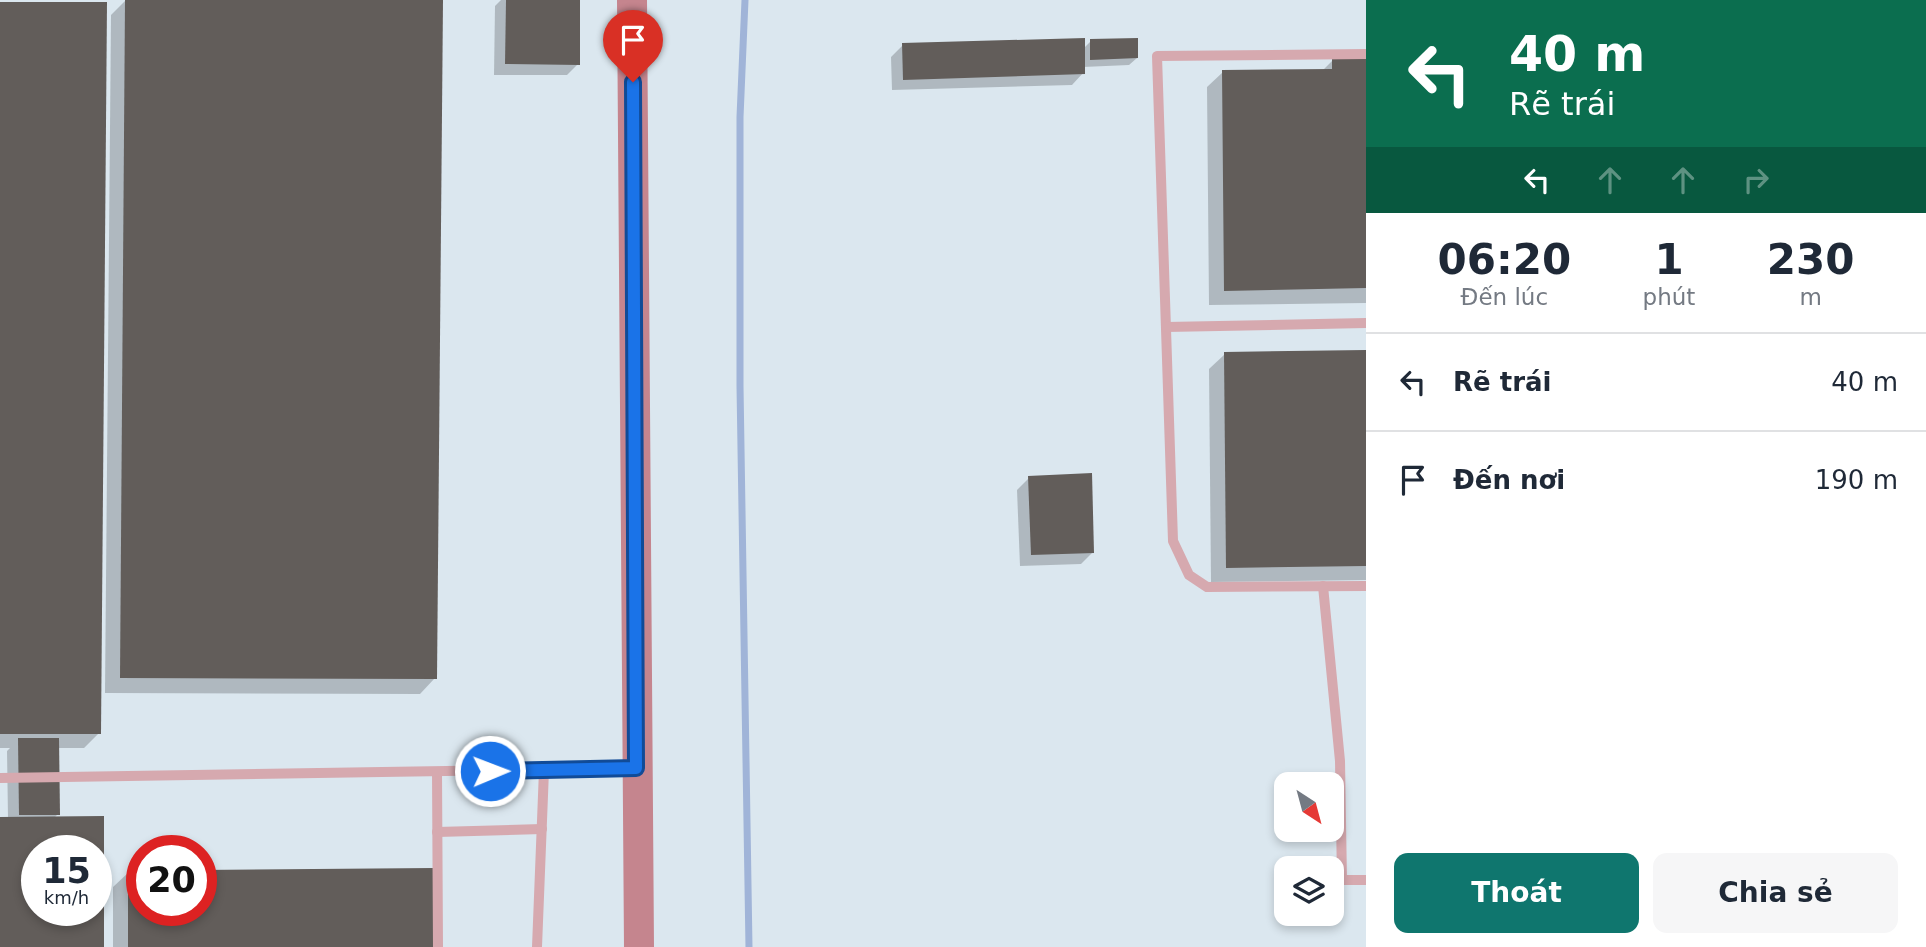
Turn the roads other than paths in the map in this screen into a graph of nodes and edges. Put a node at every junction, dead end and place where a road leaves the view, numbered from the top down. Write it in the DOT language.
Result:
graph roads {
  1 [pos="632,0"];
  2 [pos="1366,54"];
  3 [pos="1366,323"];
  4 [pos="1166,327"];
  5 [pos="1323,586"];
  6 [pos="1366,586"];
  7 [pos="636,768"];
  8 [pos="544,770"];
  9 [pos="437,772"];
  10 [pos="0,778"];
  11 [pos="542,829"];
  12 [pos="437,832"];
  13 [pos="1366,880"];
  14 [pos="438,947"];
  15 [pos="537,947"];
  16 [pos="639,947"];
  1 -- 7 [label="street"];
  2 -- 4 [label="lane"];
  3 -- 4 [label="lane"];
  4 -- 5 [label="lane"];
  5 -- 6 [label="lane"];
  5 -- 13 [label="lane"];
  7 -- 8 [label="lane"];
  7 -- 16 [label="street"];
  8 -- 9 [label="lane"];
  8 -- 11 [label="lane"];
  9 -- 10 [label="lane"];
  9 -- 12 [label="lane"];
  11 -- 12 [label="lane"];
  11 -- 15 [label="lane"];
  12 -- 14 [label="lane"];
}
